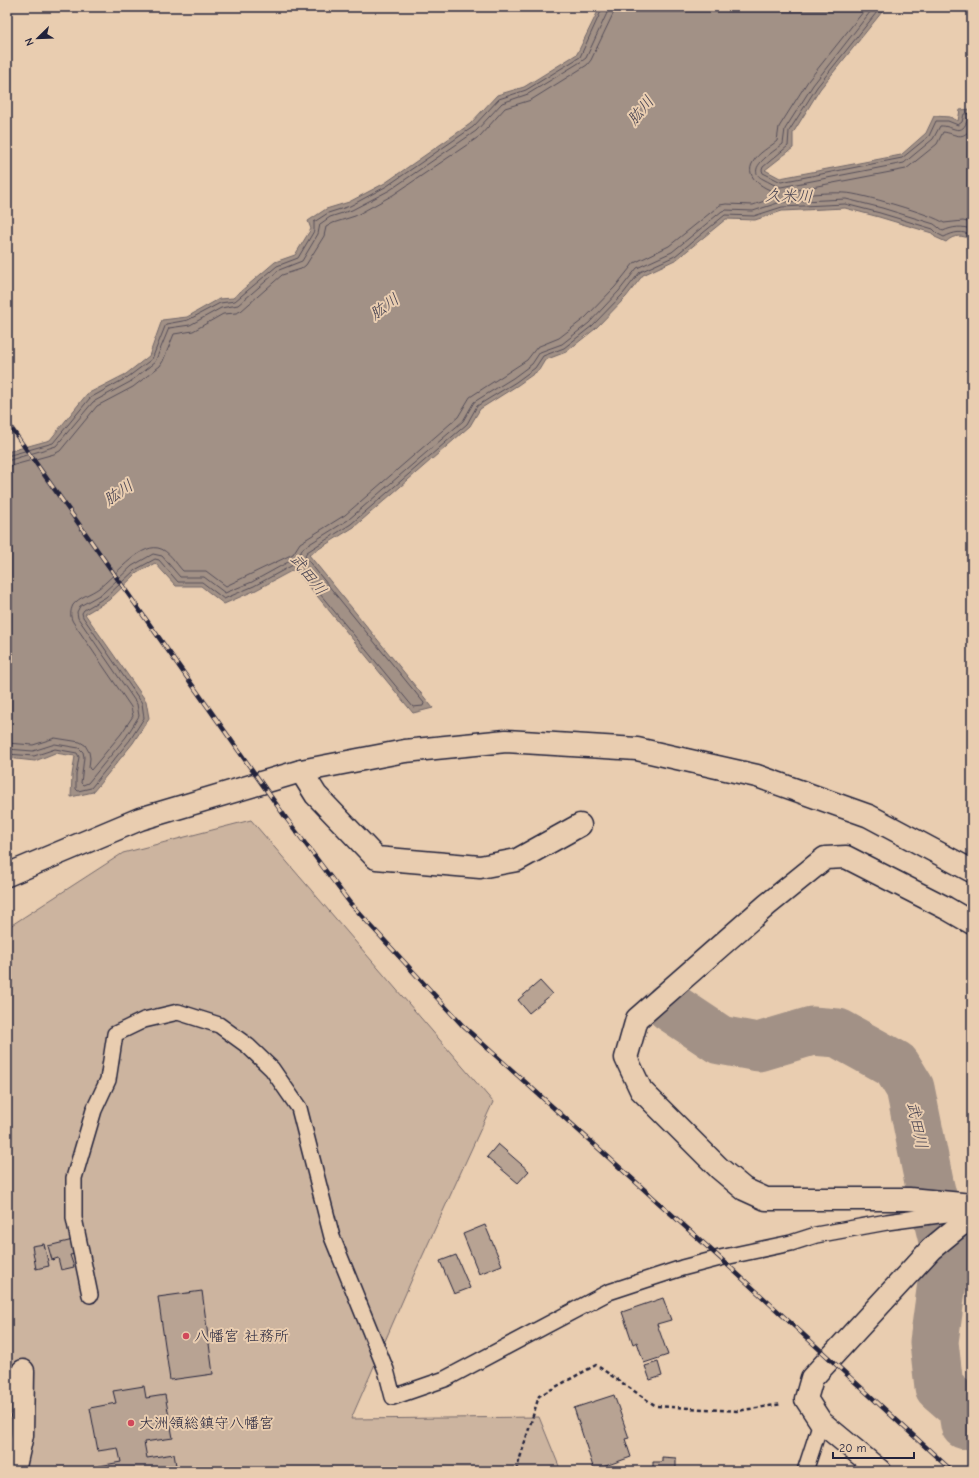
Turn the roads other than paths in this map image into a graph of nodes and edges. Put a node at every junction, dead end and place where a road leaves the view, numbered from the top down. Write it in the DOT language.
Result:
graph roads {
  1 [pos="301,771"];
  2 [pos="580,825"];
  3 [pos="972,871"];
  4 [pos="7,875"];
  5 [pos="972,923"];
  6 [pos="972,1206"];
  7 [pos="972,1211"];
  8 [pos="972,1220"];
  9 [pos="90,1295"];
  10 [pos="23,1371"];
  11 [pos="821,1422"];
  12 [pos="14,1471"];
  13 [pos="805,1471"];
  14 [pos="880,1471"];
  1 -- 2 [label="street"];
  1 -- 3 [label="street"];
  1 -- 4 [label="street"];
  5 -- 6 [label="street"];
  7 -- 9 [label="lane"];
  8 -- 11 [label="street"];
  10 -- 12 [label="street"];
  11 -- 13 [label="lane"];
  11 -- 14 [label="street"];
}
